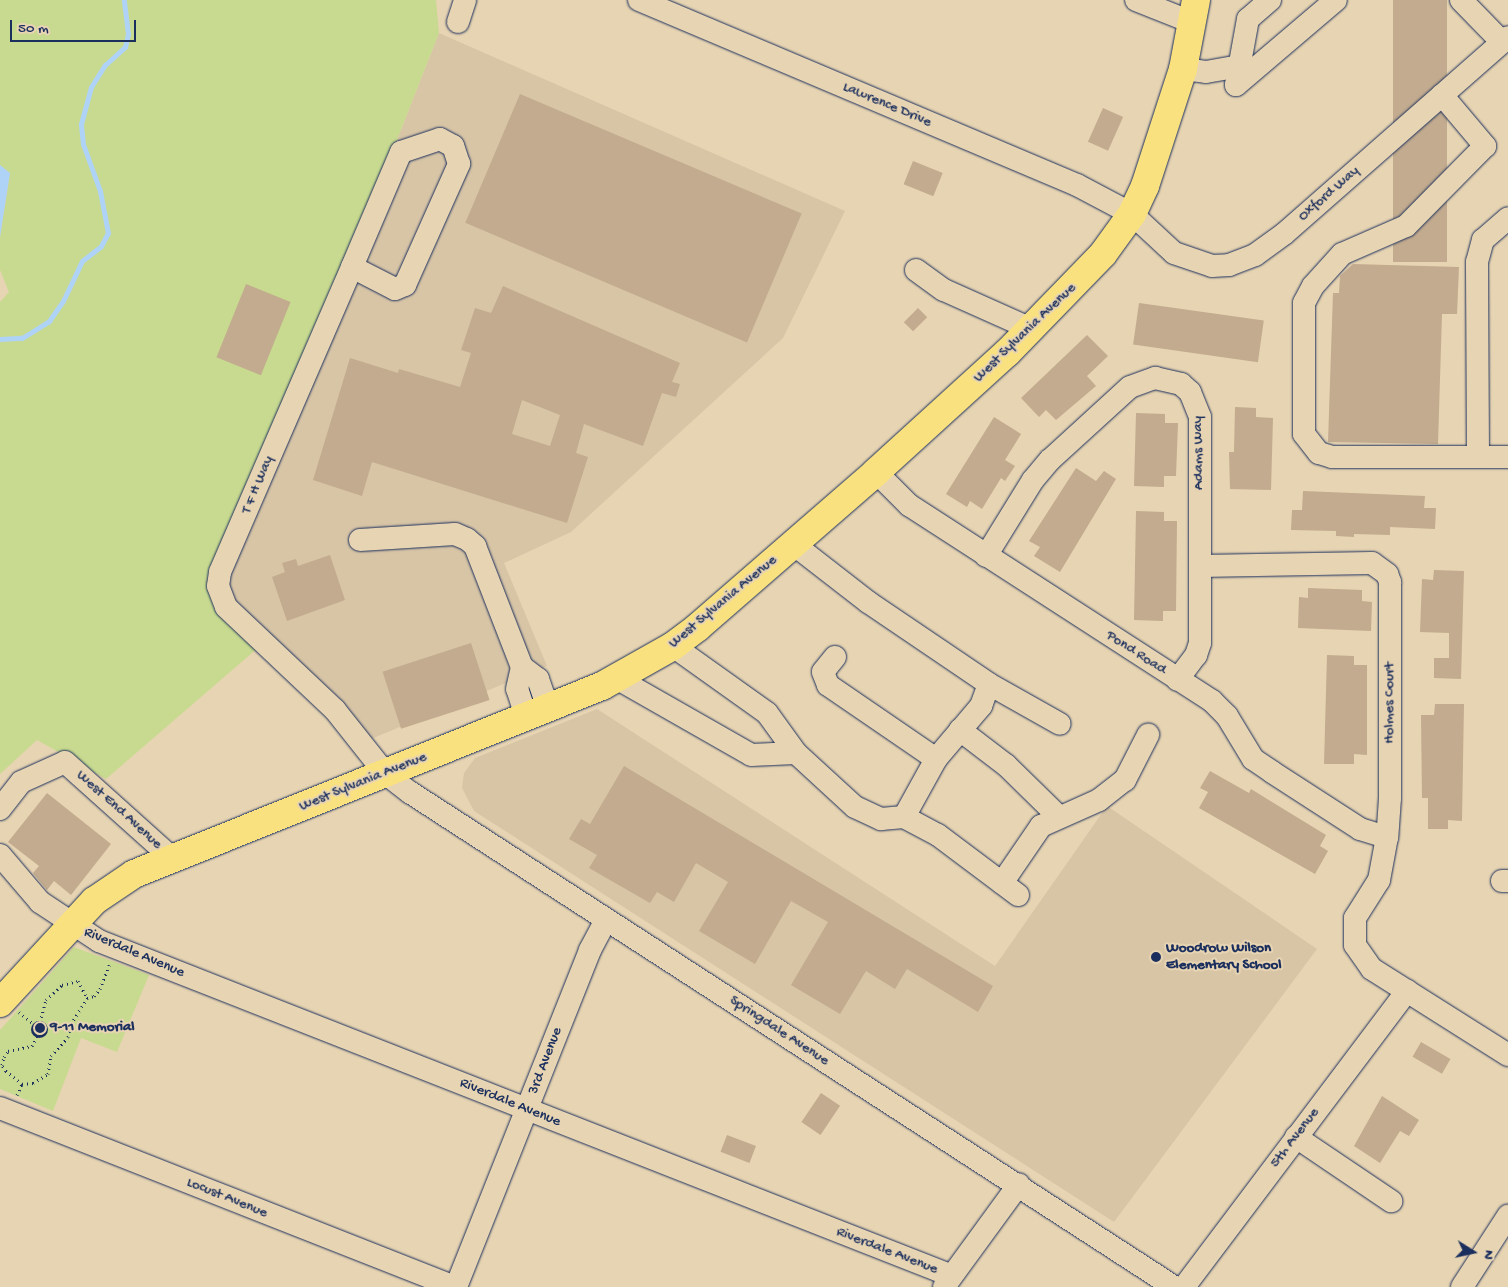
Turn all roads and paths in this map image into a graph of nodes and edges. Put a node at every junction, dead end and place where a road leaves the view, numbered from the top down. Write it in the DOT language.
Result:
graph roads {
  1 [pos="465,0"];
  2 [pos="639,0"];
  3 [pos="1136,0"];
  4 [pos="1270,0"];
  5 [pos="1336,0"];
  6 [pos="1461,0"];
  7 [pos="1193,11"];
  8 [pos="458,22"];
  9 [pos="1505,40"];
  10 [pos="1238,66"];
  11 [pos="1194,70"];
  12 [pos="1442,95"];
  13 [pos="1132,214"];
  14 [pos="1508,218"];
  15 [pos="352,267"];
  16 [pos="916,270"];
  17 [pos="1031,329"];
  18 [pos="1478,457"];
  19 [pos="1508,457"];
  20 [pos="876,472"];
  21 [pos="360,540"];
  22 [pos="792,543"];
  23 [pos="986,556"];
  24 [pos="1200,566"];
  25 [pos="672,646"];
  26 [pos="835,657"];
  27 [pos="618,679"];
  28 [pos="1177,680"];
  29 [pos="989,684"];
  30 [pos="537,712"];
  31 [pos="1060,724"];
  32 [pos="960,730"];
  33 [pos="1148,735"];
  34 [pos="796,753"];
  35 [pos="936,759"];
  36 [pos="385,773"];
  37 [pos="0,809"];
  38 [pos="1058,816"];
  39 [pos="904,817"];
  40 [pos="1387,837"];
  41 [pos="0,855"];
  42 [pos="173,859"];
  43 [pos="606,920"];
  44 [pos="70,925"];
  45 [pos="111,960"];
  46 [pos="1407,991"];
  47 [pos="87,998"];
  48 [pos="6,999"];
  49 [pos="40,1022"];
  50 [pos="34,1024"];
  51 [pos="37,1036"];
  52 [pos="1508,1055"];
  53 [pos="22,1084"];
  54 [pos="8,1103"];
  55 [pos="527,1110"];
  56 [pos="1296,1137"];
  57 [pos="1019,1184"];
  58 [pos="1391,1200"];
  59 [pos="1508,1216"];
  60 [pos="948,1282"];
  61 [pos="455,1287"];
  62 [pos="1174,1287"];
  63 [pos="1184,1287"];
  64 [pos="1462,1287"];
  1 -- 8 [label="street"];
  2 -- 13 [label="street, Lawrence Drive"];
  3 -- 7 [label="street"];
  4 -- 10 [label="street"];
  5 -- 10 [label="street"];
  6 -- 9 [label="street"];
  7 -- 11 [label="main road, West Sylvania Avenue"];
  9 -- 12 [label="street, Oxford Way"];
  10 -- 11 [label="street"];
  11 -- 13 [label="main road, West Sylvania Avenue"];
  12 -- 13 [label="street, Oxford Way"];
  12 -- 18 [label="street"];
  13 -- 17 [label="main road, West Sylvania Avenue"];
  14 -- 18 [label="street"];
  15 -- 15 [label="street, T F H Way"];
  15 -- 36 [label="street, T F H Way"];
  16 -- 17 [label="street"];
  17 -- 20 [label="main road, West Sylvania Avenue"];
  18 -- 19 [label="street"];
  20 -- 22 [label="main road, West Sylvania Avenue"];
  20 -- 23 [label="street, Pond Road"];
  21 -- 30 [label="street"];
  22 -- 25 [label="main road, West Sylvania Avenue"];
  22 -- 29 [label="street"];
  23 -- 24 [label="street, Adams Way"];
  23 -- 28 [label="street, Pond Road"];
  24 -- 28 [label="street, Adams Way"];
  24 -- 40 [label="street, Holmes Court"];
  25 -- 27 [label="main road, West Sylvania Avenue"];
  25 -- 34 [label="street"];
  26 -- 35 [label="street"];
  27 -- 30 [label="main road, West Sylvania Avenue"];
  27 -- 34 [label="street"];
  28 -- 40 [label="street, Pond Road"];
  29 -- 31 [label="street"];
  29 -- 32 [label="street"];
  30 -- 36 [label="main road, West Sylvania Avenue"];
  32 -- 35 [label="street"];
  32 -- 38 [label="street"];
  33 -- 38 [label="street"];
  34 -- 39 [label="street"];
  35 -- 39 [label="street"];
  36 -- 42 [label="main road, West Sylvania Avenue"];
  36 -- 43 [label="street, Springdale Avenue"];
  37 -- 42 [label="street, West End Avenue"];
  38 -- 39 [label="street"];
  40 -- 46 [label="street, Holmes Court"];
  41 -- 44 [label="street, Riverdale Avenue"];
  42 -- 44 [label="main road, West Sylvania Avenue"];
  43 -- 55 [label="street, 3rd Avenue"];
  43 -- 57 [label="street, Springdale Avenue"];
  44 -- 48 [label="main road, West Sylvania Avenue"];
  44 -- 55 [label="street, Riverdale Avenue"];
  45 -- 47 [label="path"];
  46 -- 52 [label="street, Holmes Court"];
  46 -- 56 [label="street, 5th Avenue"];
  47 -- 49 [label="path"];
  47 -- 53 [label="path"];
  48 -- 50 [label="path"];
  49 -- 50 [label="path"];
  49 -- 51 [label="path"];
  50 -- 51 [label="path"];
  51 -- 53 [label="path"];
  53 -- 54 [label="path"];
  54 -- 61 [label="street, Locust Avenue"];
  55 -- 60 [label="street, Riverdale Avenue"];
  55 -- 61 [label="street, 3rd Avenue"];
  56 -- 58 [label="street"];
  56 -- 63 [label="street, 5th Avenue"];
  57 -- 60 [label="street"];
  57 -- 62 [label="street, Springdale Avenue"];
  59 -- 64 [label="street"];
}
